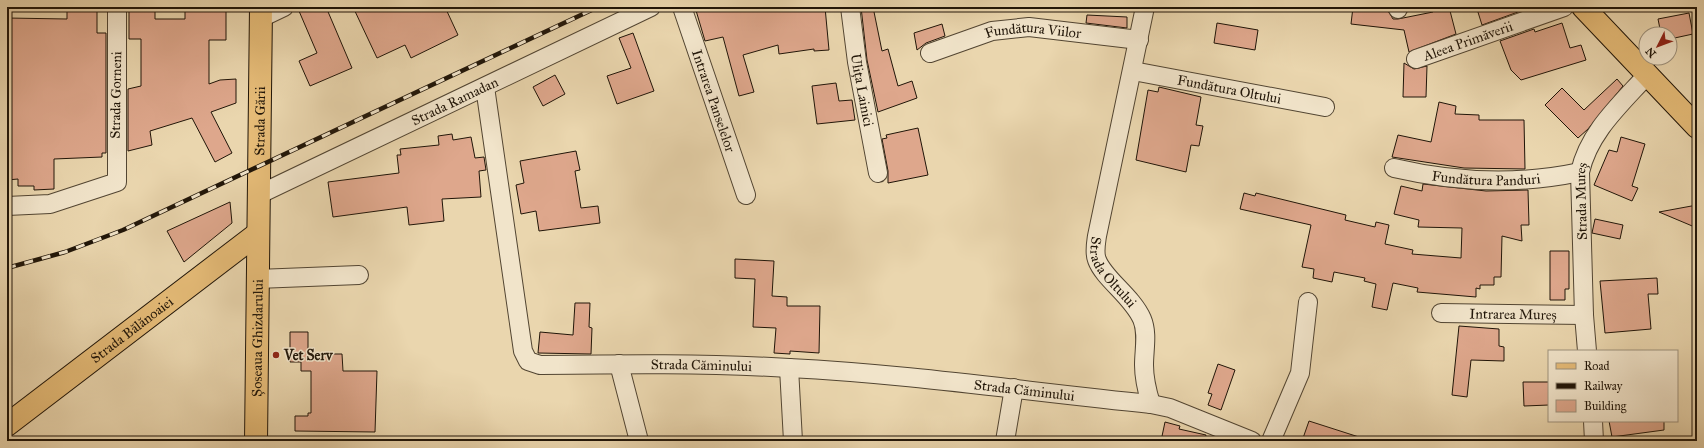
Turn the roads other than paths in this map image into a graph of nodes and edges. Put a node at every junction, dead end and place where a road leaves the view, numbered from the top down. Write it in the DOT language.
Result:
graph roads {
  1 [pos="117,7"];
  2 [pos="284,7"];
  3 [pos="651,7"];
  4 [pos="682,7"];
  5 [pos="850,7"];
  6 [pos="1145,7"];
  7 [pos="1564,7"];
  8 [pos="1583,7"];
  9 [pos="261,12"];
  10 [pos="1139,40"];
  11 [pos="930,53"];
  12 [pos="1416,59"];
  13 [pos="1133,71"];
  14 [pos="1647,75"];
  15 [pos="484,87"];
  16 [pos="1325,107"];
  17 [pos="1697,127"];
  18 [pos="1394,168"];
  19 [pos="1580,172"];
  20 [pos="878,173"];
  21 [pos="258,195"];
  22 [pos="746,195"];
  23 [pos="7,206"];
  24 [pos="257,234"];
  25 [pos="359,275"];
  26 [pos="257,279"];
  27 [pos="1308,302"];
  28 [pos="1441,313"];
  29 [pos="1584,315"];
  30 [pos="1587,350"];
  31 [pos="619,364"];
  32 [pos="789,368"];
  33 [pos="1014,388"];
  34 [pos="1151,404"];
  35 [pos="1593,422"];
  36 [pos="7,425"];
  37 [pos="256,441"];
  38 [pos="639,441"];
  39 [pos="793,441"];
  40 [pos="1005,441"];
  41 [pos="1252,441"];
  42 [pos="1271,441"];
  43 [pos="1594,441"];
  1 -- 23 [label="street, Strada Gorneni"];
  2 -- 9 [label="street"];
  3 -- 15 [label="street, Strada Ramadan"];
  4 -- 22 [label="street, Intrarea Panselelor"];
  5 -- 20 [label="street, Ulița Lainici"];
  6 -- 10 [label="street, Strada Oltului"];
  7 -- 12 [label="street, Aleea Primăverii"];
  8 -- 14 [label="main road"];
  9 -- 21 [label="main road, Strada Gării"];
  10 -- 11 [label="street, Fundătura Viilor"];
  10 -- 13 [label="street, Strada Oltului"];
  13 -- 16 [label="street, Fundătura Oltului"];
  13 -- 34 [label="street, Strada Oltului"];
  14 -- 17 [label="main road"];
  14 -- 19 [label="street, Strada Mureș"];
  15 -- 21 [label="street, Strada Ramadan"];
  15 -- 31 [label="street, Strada Căminului"];
  18 -- 19 [label="street, Fundătura Panduri"];
  19 -- 29 [label="street, Strada Mureș"];
  21 -- 24 [label="main road, Strada Gării"];
  24 -- 26 [label="main road, Șoseaua Ghizdarului"];
  24 -- 36 [label="main road, Strada Bălănoaiei"];
  25 -- 26 [label="street"];
  26 -- 37 [label="main road, Șoseaua Ghizdarului"];
  27 -- 42 [label="street"];
  28 -- 29 [label="street, Intrarea Mureș"];
  29 -- 30 [label="street, Strada Mureș"];
  31 -- 32 [label="street, Strada Căminului"];
  31 -- 38 [label="street"];
  32 -- 33 [label="street, Strada Căminului"];
  32 -- 39 [label="street"];
  33 -- 34 [label="street, Strada Căminului"];
  33 -- 40 [label="street"];
  34 -- 41 [label="street"];
  35 -- 43 [label="street"];
}
